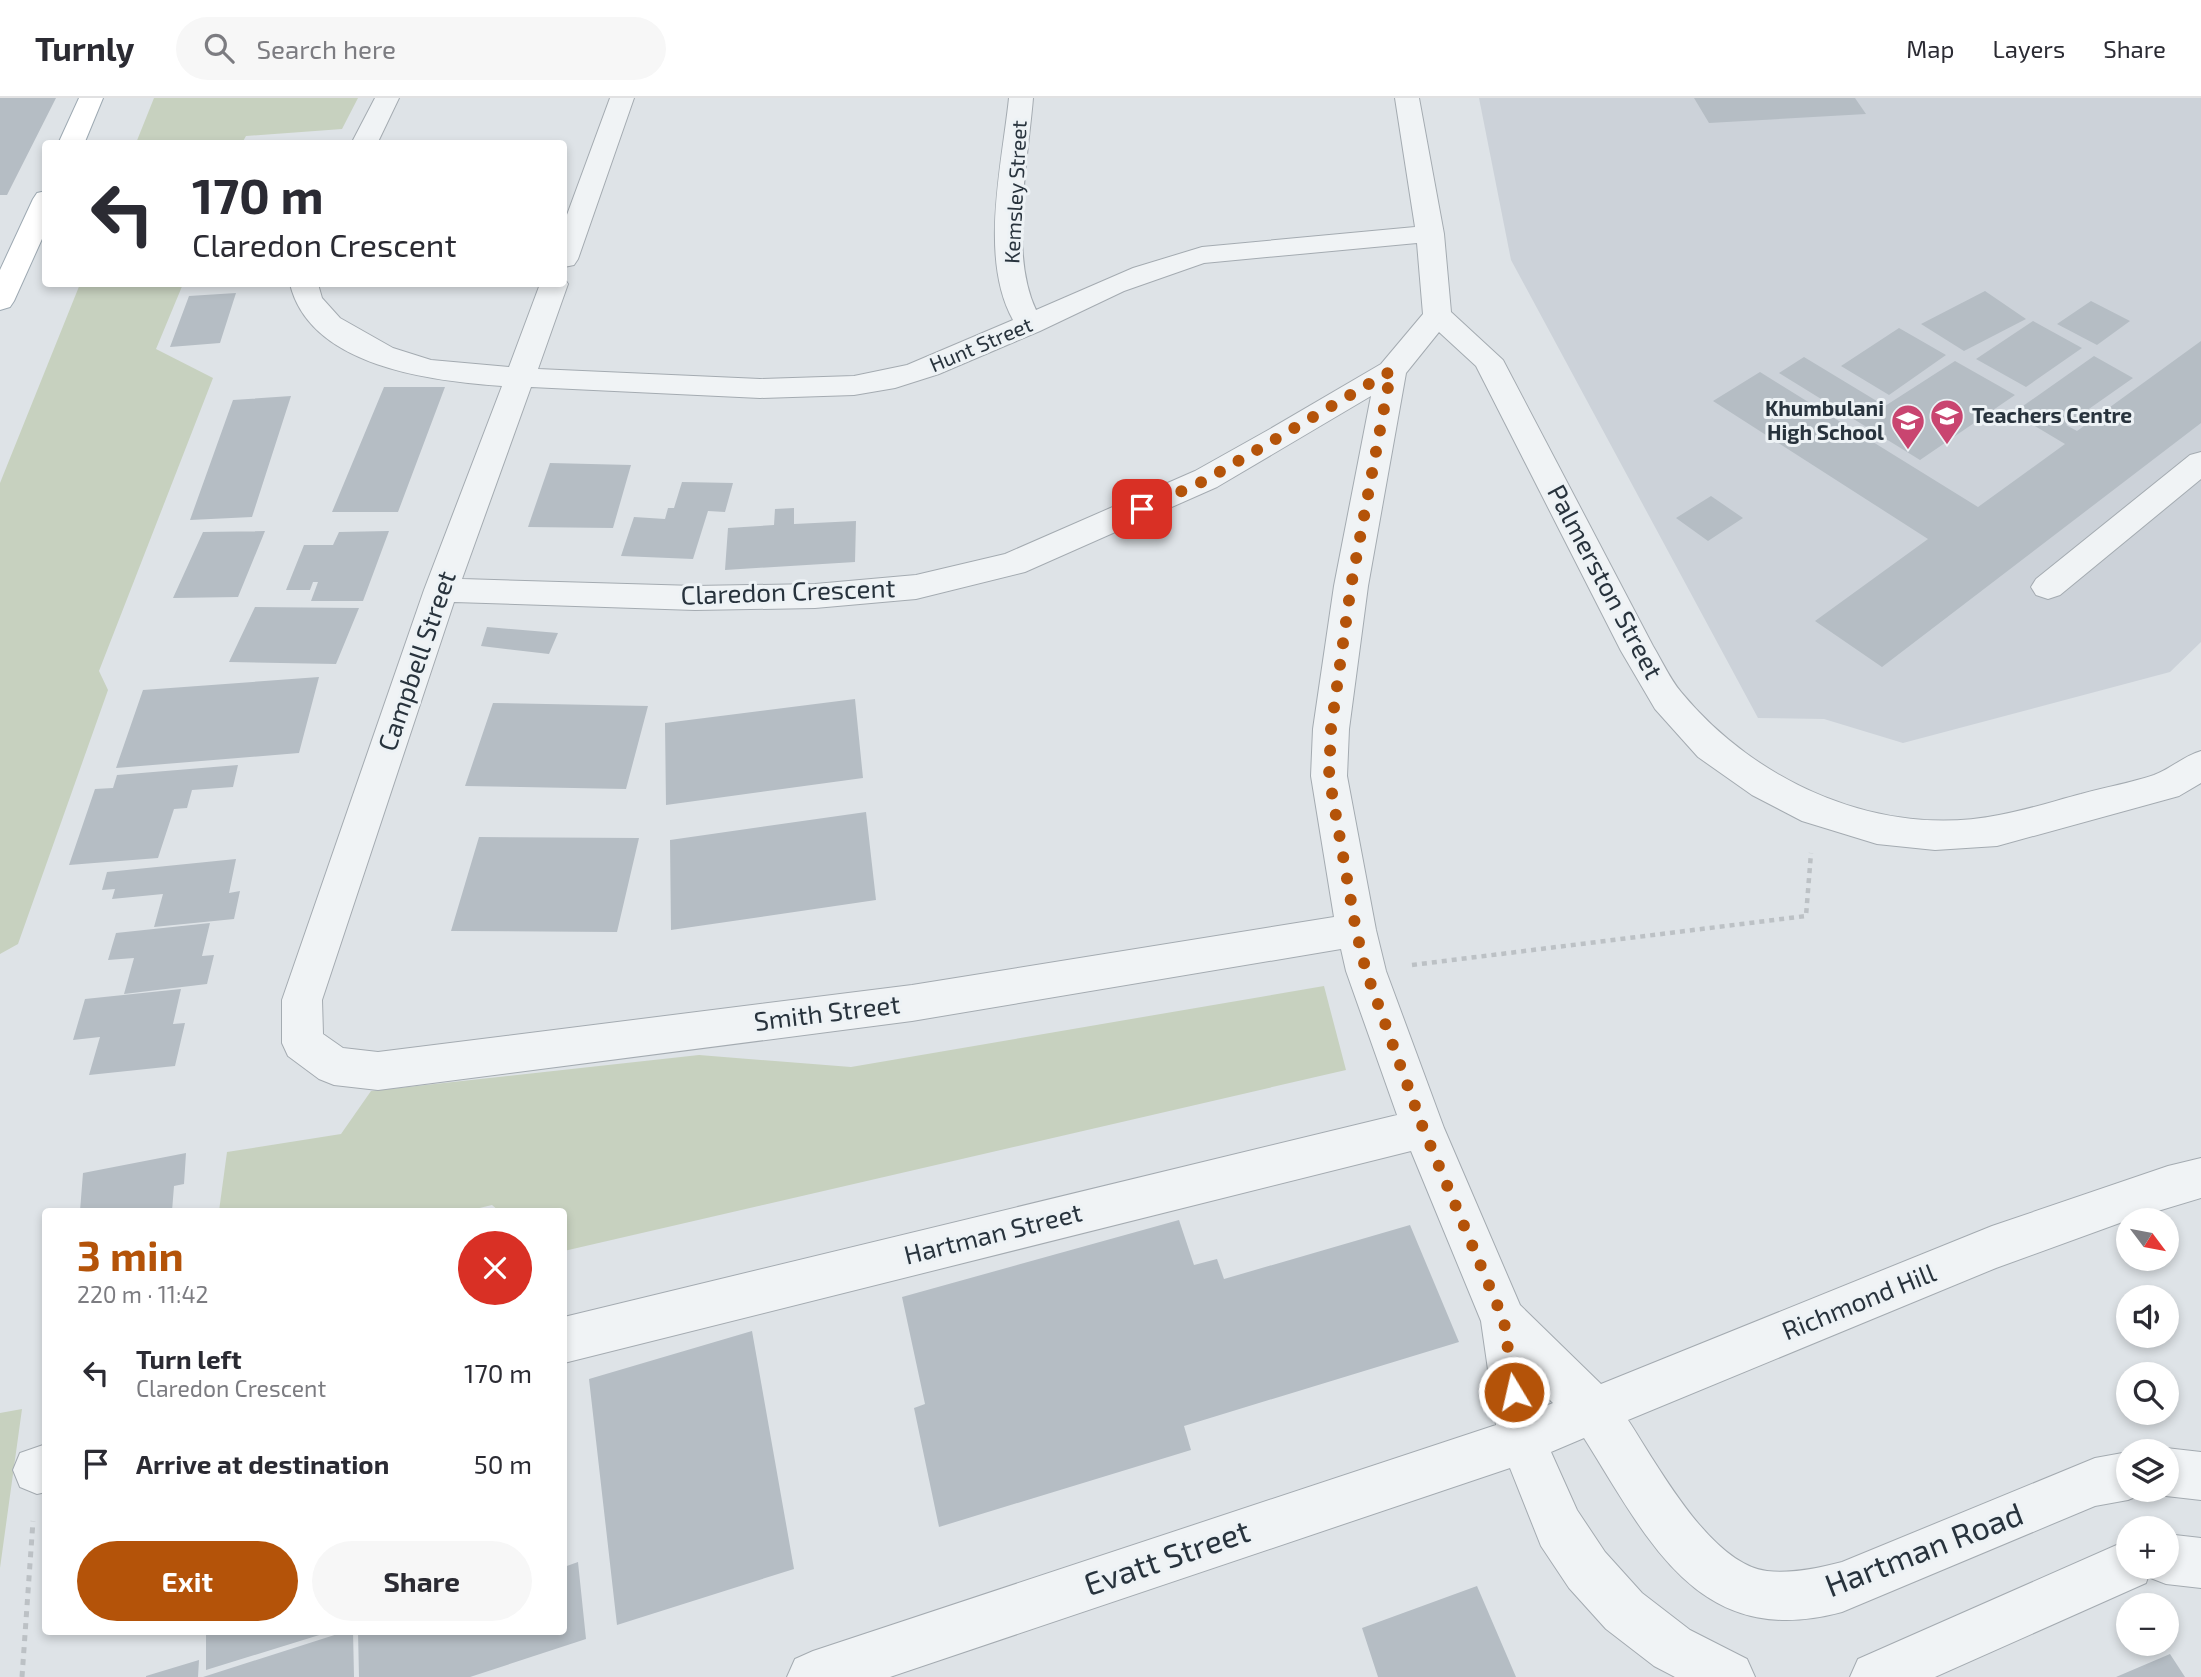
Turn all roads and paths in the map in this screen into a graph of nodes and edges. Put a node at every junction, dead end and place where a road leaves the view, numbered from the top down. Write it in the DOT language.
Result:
graph roads {
  1 [pos="91,98"];
  2 [pos="387,98"];
  3 [pos="622,98"];
  4 [pos="1021,98"];
  5 [pos="1407,98"];
  6 [pos="73,140"];
  7 [pos="366,140"];
  8 [pos="42,208"];
  9 [pos="1430,234"];
  10 [pos="567,250"];
  11 [pos="304,287"];
  12 [pos="553,287"];
  13 [pos="0,301"];
  14 [pos="1437,315"];
  15 [pos="1030,325"];
  16 [pos="1391,371"];
  17 [pos="520,378"];
  18 [pos="2201,461"];
  19 [pos="2048,587"];
  20 [pos="441,590"];
  21 [pos="2201,765"];
  22 [pos="1815,810"];
  23 [pos="1356,930"];
  24 [pos="1366,971"];
  25 [pos="303,1043"];
  26 [pos="1423,1128"];
  27 [pos="2201,1178"];
  28 [pos="1504,1321"];
  29 [pos="567,1339"];
  30 [pos="1595,1412"];
  31 [pos="1522,1440"];
  32 [pos="41,1469"];
  33 [pos="2179,1473"];
  34 [pos="2201,1476"];
  35 [pos="2116,1478"];
  36 [pos="2179,1560"];
  37 [pos="2201,1563"];
  38 [pos="2116,1570"];
  39 [pos="22,1677"];
  40 [pos="813,1677"];
  41 [pos="1729,1677"];
  42 [pos="1875,1677"];
  1 -- 6 [label="main road"];
  2 -- 7 [label="street"];
  3 -- 10 [label="street"];
  4 -- 15 [label="street, Kemsley Street"];
  5 -- 9 [label="street"];
  8 -- 13 [label="main road"];
  9 -- 14 [label="street"];
  9 -- 15 [label="street, Hunt Street"];
  11 -- 17 [label="street, Hunt Street"];
  12 -- 17 [label="street, Campbell Street"];
  14 -- 16 [label="street, Claredon Crescent"];
  14 -- 22 [label="street, Palmerston Street"];
  15 -- 17 [label="street, Hunt Street"];
  16 -- 20 [label="street, Claredon Crescent"];
  16 -- 23 [label="street, Hartman Road"];
  17 -- 20 [label="street, Campbell Street"];
  18 -- 19 [label="street"];
  20 -- 25 [label="street, Campbell Street"];
  21 -- 22 [label="street, Palmerston Street"];
  22 -- 24 [label="path"];
  23 -- 24 [label="street, Hartman Road"];
  23 -- 25 [label="street, Smith Street"];
  24 -- 26 [label="street, Hartman Road"];
  26 -- 28 [label="street, Hartman Road"];
  26 -- 29 [label="street, Hartman Street"];
  27 -- 30 [label="street, Richmond Hill"];
  28 -- 30 [label="street, Hartman Road"];
  28 -- 31 [label="street, Hartman Road"];
  30 -- 31 [label="street, Richmond Hill"];
  30 -- 35 [label="street, Hartman Road"];
  31 -- 40 [label="street, Evatt Street"];
  31 -- 41 [label="street, Hartman Road"];
  32 -- 39 [label="path"];
  33 -- 34 [label="street"];
  36 -- 37 [label="street"];
  38 -- 42 [label="street"];
}
